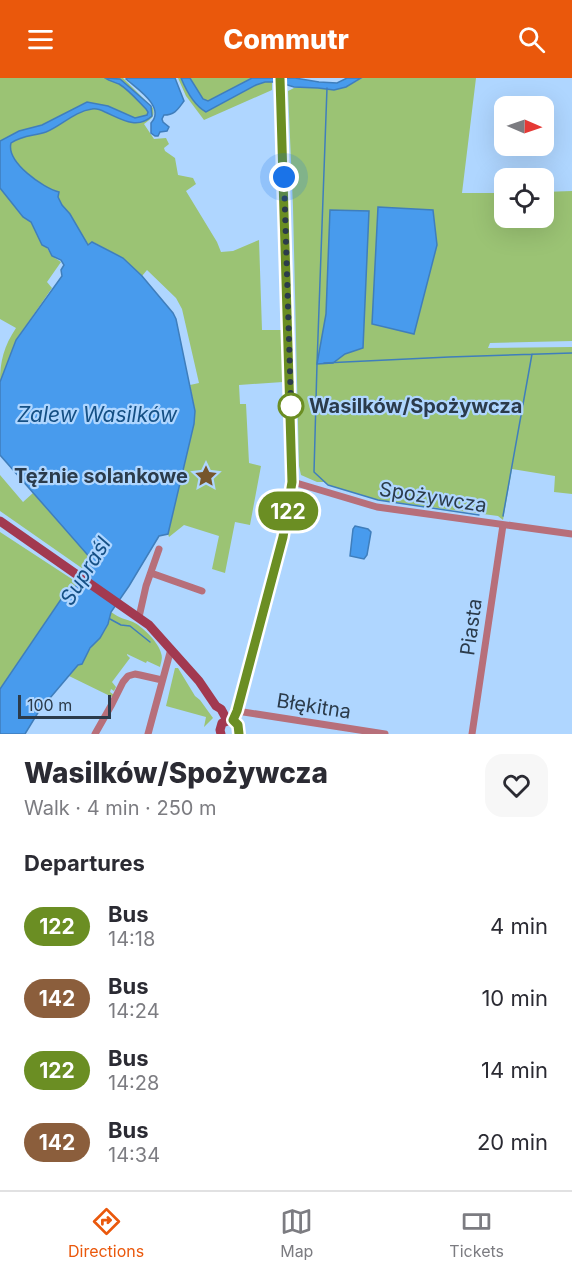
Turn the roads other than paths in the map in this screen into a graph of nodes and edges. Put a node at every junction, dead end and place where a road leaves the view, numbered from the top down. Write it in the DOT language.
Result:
graph roads {
  1 [pos="280,78"];
  2 [pos="292,482"];
  3 [pos="0,521"];
  4 [pos="502,525"];
  5 [pos="572,534"];
  6 [pos="159,549"];
  7 [pos="151,573"];
  8 [pos="202,591"];
  9 [pos="139,617"];
  10 [pos="171,649"];
  11 [pos="162,680"];
  12 [pos="237,711"];
  13 [pos="227,721"];
  14 [pos="94,734"];
  15 [pos="148,734"];
  16 [pos="221,734"];
  17 [pos="238,734"];
  18 [pos="385,734"];
  19 [pos="472,734"];
  1 -- 2 [label="street"];
  2 -- 4 [label="street, Spożywcza"];
  2 -- 12 [label="street"];
  3 -- 9 [label="main road"];
  4 -- 5 [label="street, Spożywcza"];
  4 -- 19 [label="street, Piasta"];
  6 -- 7 [label="street"];
  7 -- 8 [label="street"];
  7 -- 9 [label="street"];
  9 -- 10 [label="main road"];
  10 -- 11 [label="street"];
  10 -- 13 [label="main road"];
  11 -- 14 [label="street"];
  11 -- 15 [label="street"];
  12 -- 13 [label="street"];
  12 -- 18 [label="street, Błękitna"];
  13 -- 16 [label="main road"];
  13 -- 17 [label="main road"];
}
